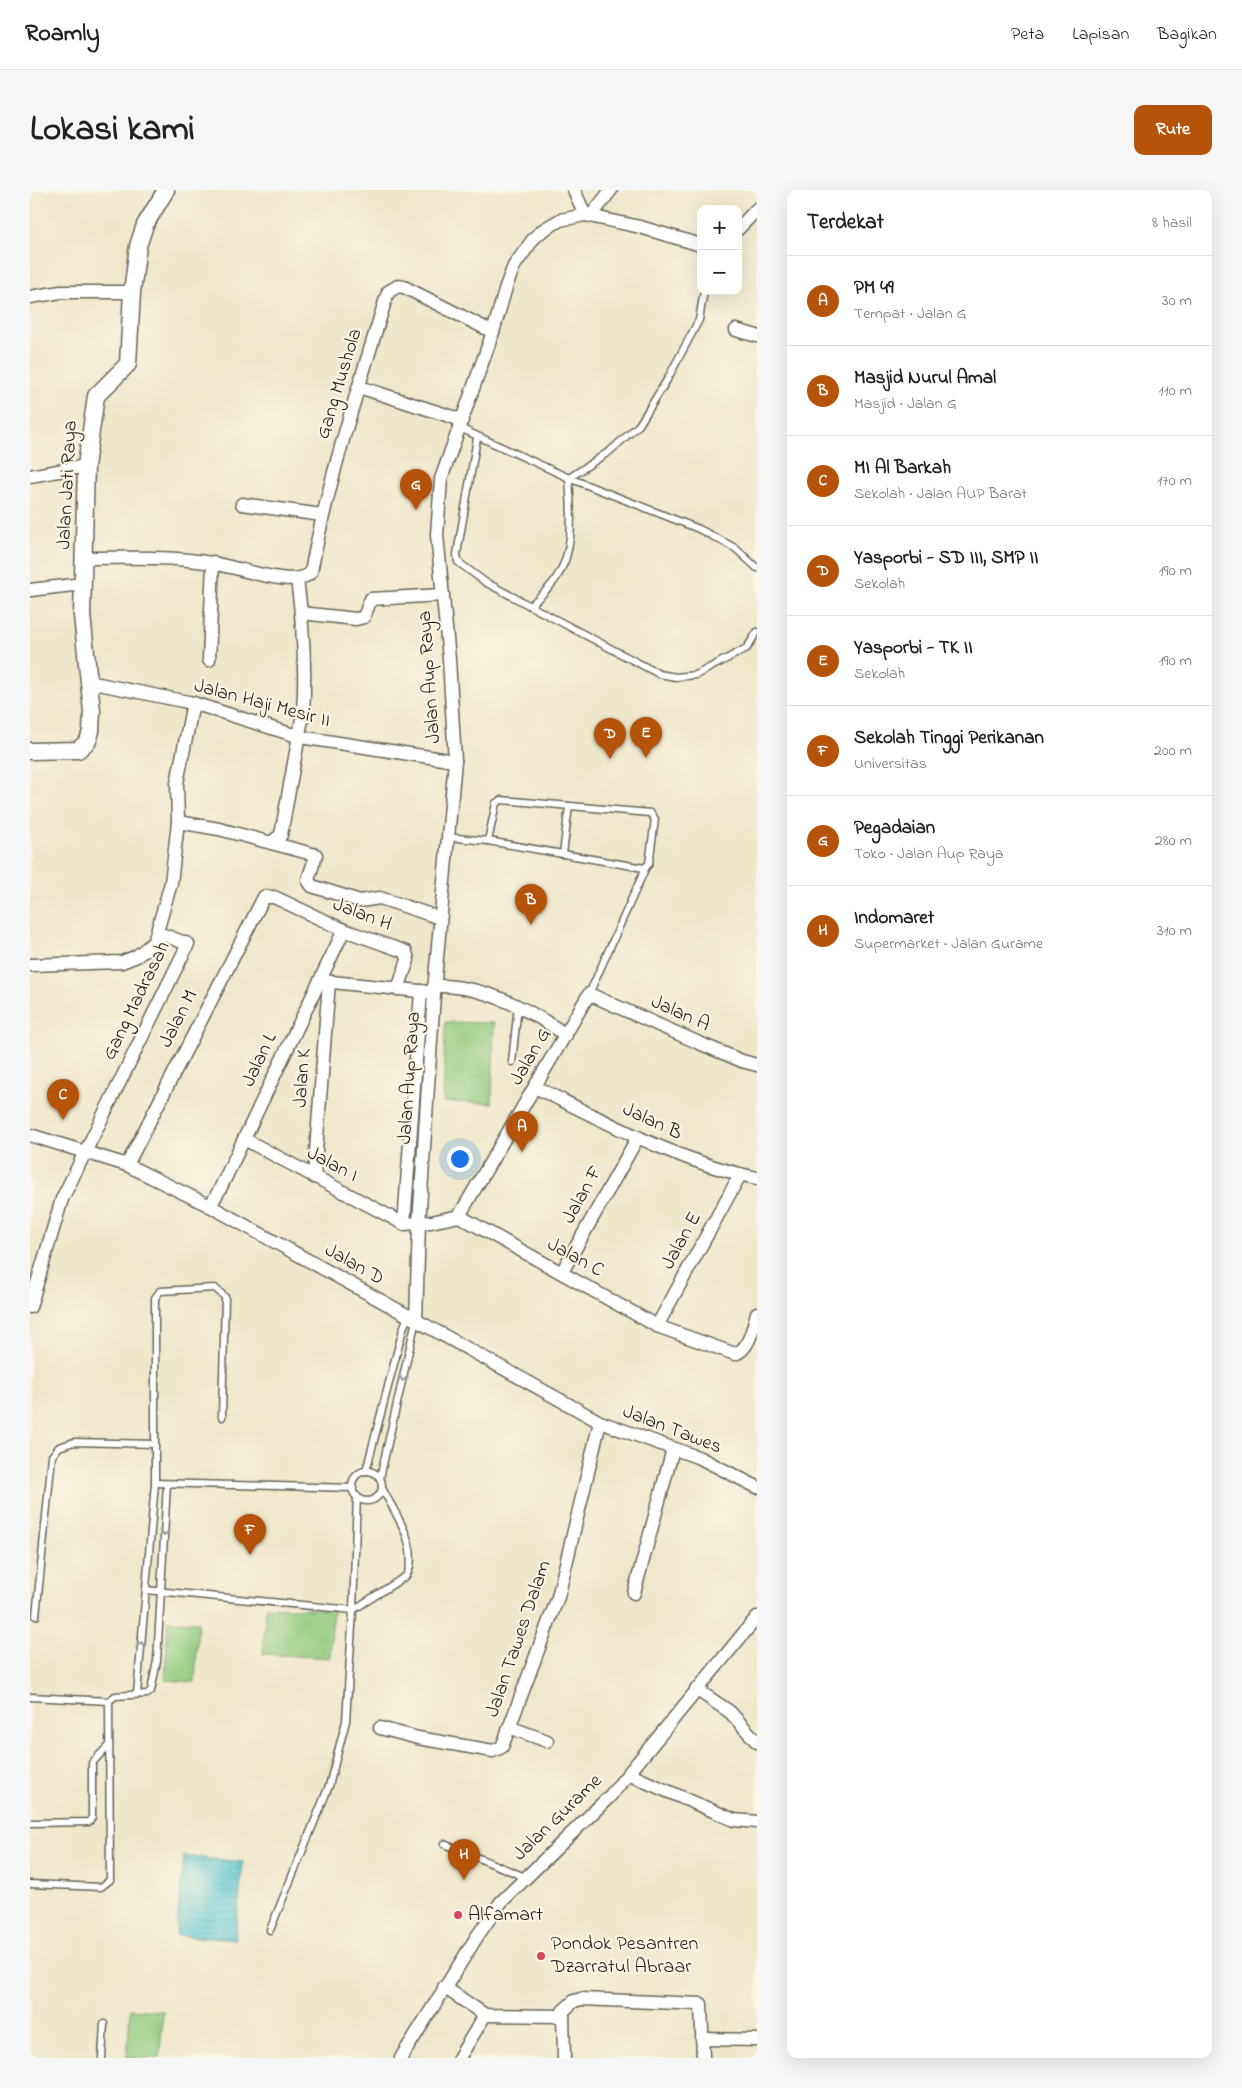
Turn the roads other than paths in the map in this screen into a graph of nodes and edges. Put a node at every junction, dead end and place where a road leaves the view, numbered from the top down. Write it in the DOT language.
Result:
graph roads {
  1 [pos="166,190"];
  2 [pos="574,190"];
  3 [pos="610,190"];
  4 [pos="757,209"];
  5 [pos="588,215"];
  6 [pos="742,225"];
  7 [pos="697,244"];
  8 [pos="132,292"];
  9 [pos="703,295"];
  10 [pos="30,297"];
  11 [pos="736,330"];
  12 [pos="493,332"];
  13 [pos="757,336"];
  14 [pos="359,388"];
  15 [pos="461,424"];
  16 [pos="477,438"];
  17 [pos="86,466"];
  18 [pos="30,476"];
  19 [pos="569,478"];
  20 [pos="242,504"];
  21 [pos="322,515"];
  22 [pos="85,558"];
  23 [pos="213,562"];
  24 [pos="757,568"];
  25 [pos="297,579"];
  26 [pos="82,584"];
  27 [pos="30,590"];
  28 [pos="443,595"];
  29 [pos="530,606"];
  30 [pos="301,613"];
  31 [pos="757,632"];
  32 [pos="209,660"];
  33 [pos="89,682"];
  34 [pos="193,703"];
  35 [pos="300,737"];
  36 [pos="30,751"];
  37 [pos="455,761"];
  38 [pos="570,806"];
  39 [pos="178,822"];
  40 [pos="447,837"];
  41 [pos="488,841"];
  42 [pos="272,842"];
  43 [pos="563,854"];
  44 [pos="646,867"];
  45 [pos="269,896"];
  46 [pos="440,918"];
  47 [pos="344,930"];
  48 [pos="158,933"];
  49 [pos="30,965"];
  50 [pos="324,981"];
  51 [pos="398,989"];
  52 [pos="434,989"];
  53 [pos="421,991"];
  54 [pos="589,994"];
  55 [pos="518,1006"];
  56 [pos="566,1035"];
  57 [pos="512,1062"];
  58 [pos="757,1064"];
  59 [pos="535,1086"];
  60 [pos="30,1134"];
  61 [pos="638,1137"];
  62 [pos="244,1139"];
  63 [pos="85,1151"];
  64 [pos="127,1165"];
  65 [pos="740,1175"];
  66 [pos="314,1177"];
  67 [pos="757,1178"];
  68 [pos="210,1206"];
  69 [pos="459,1216"];
  70 [pos="410,1224"];
  71 [pos="562,1272"];
  72 [pos="30,1305"];
  73 [pos="757,1313"];
  74 [pos="413,1314"];
  75 [pos="657,1326"];
  76 [pos="222,1417"];
  77 [pos="600,1422"];
  78 [pos="155,1444"];
  79 [pos="673,1448"];
  80 [pos="366,1471"];
  81 [pos="380,1478"];
  82 [pos="155,1483"];
  83 [pos="166,1484"];
  84 [pos="757,1487"];
  85 [pos="353,1488"];
  86 [pos="382,1488"];
  87 [pos="357,1496"];
  88 [pos="146,1590"];
  89 [pos="160,1592"];
  90 [pos="634,1593"];
  91 [pos="354,1610"];
  92 [pos="36,1616"];
  93 [pos="757,1617"];
  94 [pos="700,1692"];
  95 [pos="137,1694"];
  96 [pos="30,1697"];
  97 [pos="109,1701"];
  98 [pos="509,1727"];
  99 [pos="380,1728"];
  100 [pos="547,1741"];
  101 [pos="757,1742"];
  102 [pos="109,1745"];
  103 [pos="631,1775"];
  104 [pos="757,1822"];
  105 [pos="30,1823"];
  106 [pos="444,1844"];
  107 [pos="525,1877"];
  108 [pos="30,1884"];
  109 [pos="270,1930"];
  110 [pos="444,1987"];
  111 [pos="480,2012"];
  112 [pos="562,2016"];
  113 [pos="104,2024"];
  114 [pos="702,2039"];
  115 [pos="757,2040"];
  116 [pos="102,2058"];
  117 [pos="401,2058"];
  118 [pos="459,2058"];
  119 [pos="564,2058"];
  120 [pos="702,2058"];
  1 -- 8 [label="street, Jalan Jati Raya"];
  2 -- 5 [label="street"];
  3 -- 5 [label="street"];
  4 -- 6 [label="street"];
  5 -- 7 [label="street, Jalan Aup Raya"];
  5 -- 12 [label="street, Jalan Aup Raya"];
  8 -- 10 [label="street"];
  8 -- 17 [label="street, Jalan Jati Raya"];
  9 -- 19 [label="lane"];
  11 -- 13 [label="street"];
  12 -- 14 [label="street, Gang Mushola"];
  12 -- 15 [label="street, Jalan Aup Raya"];
  14 -- 15 [label="street"];
  14 -- 21 [label="street, Gang Mushola"];
  15 -- 16 [label="lane"];
  15 -- 28 [label="street, Jalan Aup Raya"];
  16 -- 19 [label="lane"];
  16 -- 29 [label="lane"];
  17 -- 18 [label="street"];
  17 -- 22 [label="street, Jalan Jati Raya"];
  19 -- 24 [label="lane"];
  19 -- 29 [label="lane"];
  20 -- 21 [label="street"];
  21 -- 25 [label="street, Gang Mushola"];
  22 -- 23 [label="street"];
  22 -- 26 [label="street, Jalan Jati Raya"];
  23 -- 25 [label="street"];
  23 -- 32 [label="street"];
  25 -- 30 [label="street"];
  26 -- 27 [label="street"];
  26 -- 33 [label="street, Jalan Jati Raya"];
  28 -- 30 [label="street"];
  28 -- 37 [label="street, Jalan Aup Raya"];
  29 -- 31 [label="lane"];
  30 -- 35 [label="street"];
  33 -- 34 [label="street, Jalan Haji Mesir II"];
  33 -- 36 [label="street, Jalan Jati Raya"];
  34 -- 35 [label="street, Jalan Haji Mesir II"];
  34 -- 39 [label="street, Gang Madrasah"];
  35 -- 37 [label="street, Jalan Haji Mesir II"];
  35 -- 42 [label="street"];
  37 -- 40 [label="street, Jalan Aup Raya"];
  38 -- 41 [label="lane"];
  38 -- 43 [label="lane"];
  38 -- 44 [label="lane"];
  39 -- 42 [label="street"];
  39 -- 48 [label="street, Gang Madrasah"];
  40 -- 41 [label="lane"];
  40 -- 46 [label="street, Jalan Aup Raya"];
  41 -- 43 [label="lane"];
  42 -- 46 [label="street"];
  43 -- 44 [label="lane"];
  44 -- 54 [label="lane"];
  45 -- 47 [label="street, Jalan H"];
  45 -- 64 [label="street, Jalan M"];
  46 -- 52 [label="street, Jalan Aup Raya"];
  47 -- 50 [label="street, Jalan L"];
  47 -- 51 [label="street, Jalan H"];
  48 -- 49 [label="street"];
  48 -- 63 [label="street, Gang Madrasah"];
  50 -- 51 [label="street"];
  50 -- 62 [label="street, Jalan L"];
  50 -- 66 [label="street, Jalan K"];
  51 -- 53 [label="street"];
  52 -- 53 [label="street"];
  52 -- 55 [label="street"];
  52 -- 70 [label="street, Jalan Aup Raya"];
  53 -- 70 [label="street"];
  54 -- 56 [label="street, Jalan G"];
  54 -- 58 [label="street, Jalan A"];
  55 -- 56 [label="street"];
  55 -- 57 [label="lane"];
  56 -- 59 [label="street, Jalan G"];
  59 -- 61 [label="street, Jalan B"];
  59 -- 69 [label="street, Jalan G"];
  60 -- 63 [label="street, Jalan D"];
  61 -- 65 [label="street, Jalan B"];
  61 -- 71 [label="street, Jalan F"];
  62 -- 66 [label="street, Jalan I"];
  62 -- 68 [label="street, Jalan L"];
  63 -- 64 [label="street, Jalan D"];
  63 -- 72 [label="street"];
  64 -- 68 [label="street, Jalan D"];
  65 -- 67 [label="street, Jalan B"];
  65 -- 75 [label="street, Jalan E"];
  66 -- 70 [label="street, Jalan I"];
  68 -- 74 [label="street, Jalan D"];
  69 -- 70 [label="street"];
  69 -- 71 [label="street, Jalan C"];
  70 -- 74 [label="street, Jalan Aup Raya"];
  71 -- 75 [label="street, Jalan C"];
  73 -- 75 [label="street, Jalan C"];
  74 -- 77 [label="street, Jalan D"];
  74 -- 80 [label="lane"];
  74 -- 81 [label="lane, one-way"];
  76 -- 78 [label="lane"];
  77 -- 79 [label="street, Jalan Tawes"];
  77 -- 98 [label="street, Jalan Tawes Dalam"];
  78 -- 82 [label="lane"];
  78 -- 92 [label="lane"];
  79 -- 84 [label="street, Jalan Tawes"];
  79 -- 90 [label="street"];
  80 -- 81 [label="lane"];
  80 -- 85 [label="lane"];
  81 -- 86 [label="lane"];
  82 -- 83 [label="lane"];
  82 -- 88 [label="lane"];
  83 -- 85 [label="lane"];
  83 -- 89 [label="lane, one-way"];
  85 -- 87 [label="lane"];
  86 -- 87 [label="lane"];
  86 -- 91 [label="lane"];
  87 -- 91 [label="lane"];
  88 -- 89 [label="lane"];
  95 -- 88 [label="lane, one-way"];
  89 -- 91 [label="lane"];
  89 -- 95 [label="lane"];
  91 -- 109 [label="lane"];
  93 -- 94 [label="street, Jalan Gurame"];
  94 -- 101 [label="street"];
  94 -- 103 [label="street, Jalan Gurame"];
  95 -- 97 [label="lane"];
  96 -- 97 [label="lane"];
  97 -- 102 [label="lane"];
  98 -- 99 [label="street, Jalan Tawes Dalam"];
  98 -- 100 [label="street"];
  102 -- 105 [label="lane"];
  102 -- 108 [label="lane"];
  103 -- 104 [label="street"];
  103 -- 107 [label="street, Jalan Gurame"];
  106 -- 107 [label="lane"];
  107 -- 110 [label="street, Jalan Gurame"];
  110 -- 111 [label="street"];
  110 -- 117 [label="street, Jalan Gurame"];
  111 -- 112 [label="street"];
  111 -- 118 [label="street"];
  112 -- 114 [label="street"];
  112 -- 119 [label="street"];
  113 -- 116 [label="lane"];
  114 -- 115 [label="street"];
  114 -- 120 [label="street"];
}
